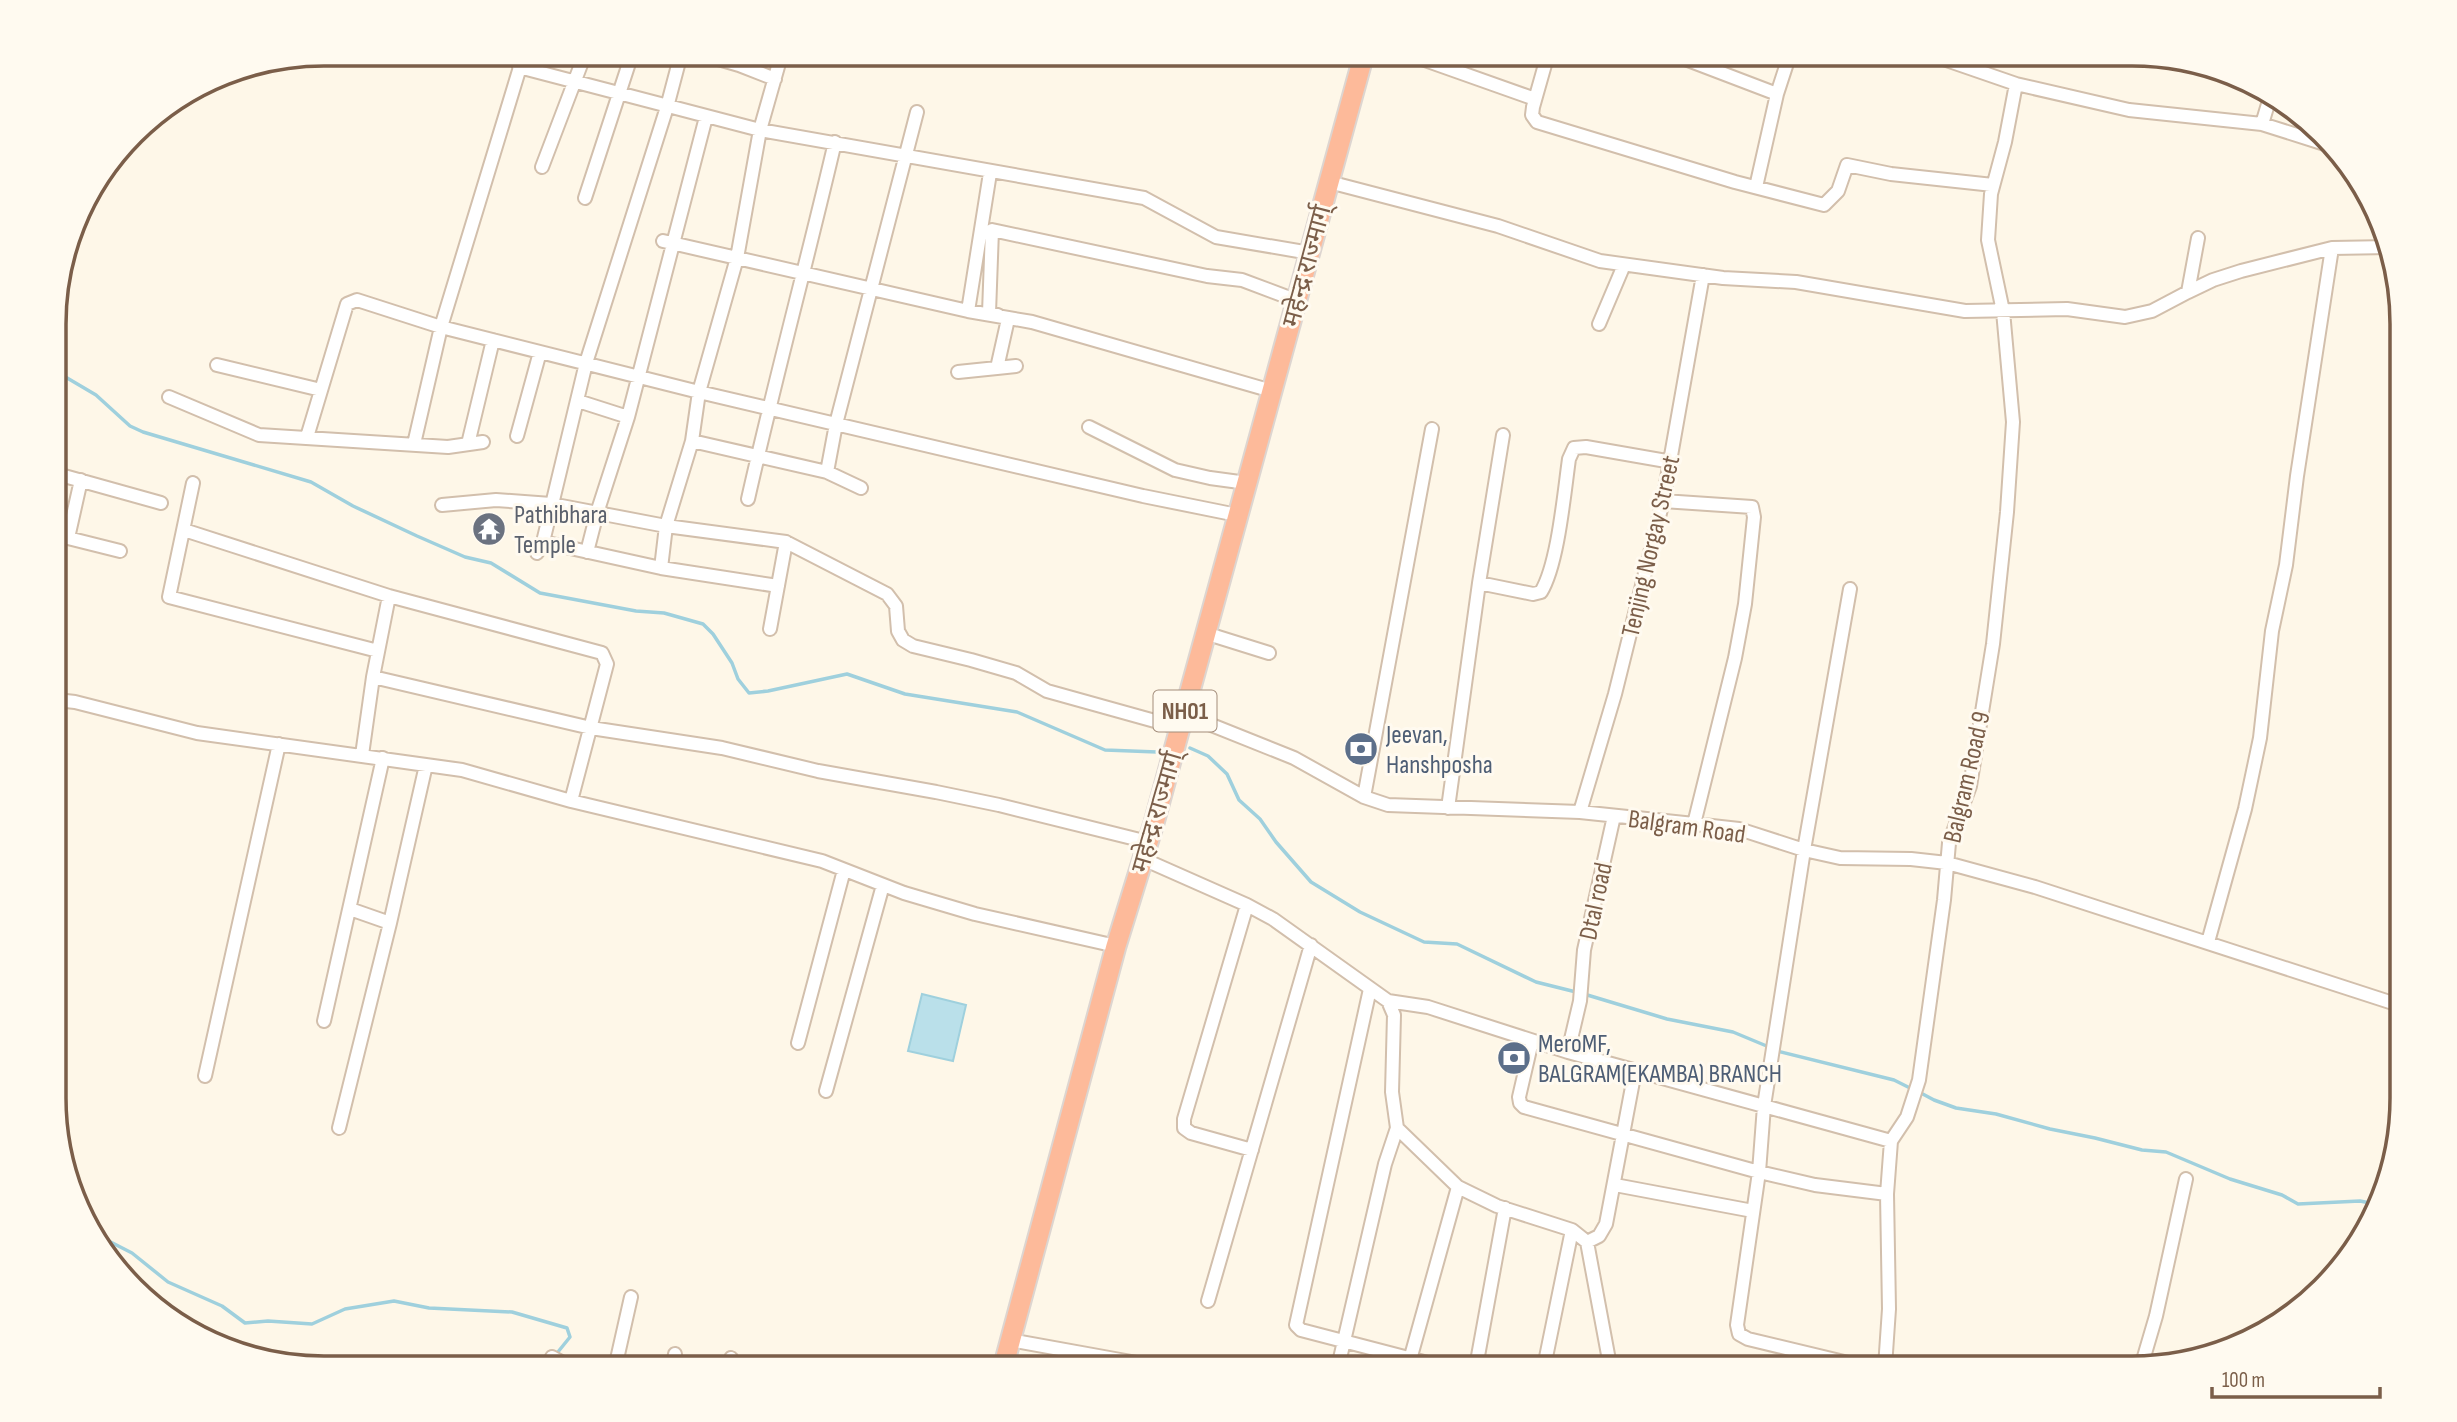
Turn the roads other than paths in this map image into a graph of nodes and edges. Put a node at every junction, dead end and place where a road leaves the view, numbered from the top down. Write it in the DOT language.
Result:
graph roads {
  1 [pos="519,66"];
  2 [pos="536,66"];
  3 [pos="581,66"];
  4 [pos="628,66"];
  5 [pos="678,66"];
  6 [pos="742,66"];
  7 [pos="778,66"];
  8 [pos="1357,66"];
  9 [pos="1442,66"];
  10 [pos="1545,66"];
  11 [pos="1704,66"];
  12 [pos="1786,66"];
  13 [pos="1964,66"];
  14 [pos="775,79"];
  15 [pos="575,82"];
  16 [pos="2017,84"];
  17 [pos="620,94"];
  18 [pos="1777,94"];
  19 [pos="1535,99"];
  20 [pos="2268,105"];
  21 [pos="667,107"];
  22 [pos="917,112"];
  23 [pos="706,117"];
  24 [pos="2262,124"];
  25 [pos="760,130"];
  26 [pos="2313,140"];
  27 [pos="835,142"];
  28 [pos="905,157"];
  29 [pos="542,167"];
  30 [pos="990,173"];
  31 [pos="1329,182"];
  32 [pos="1993,186"];
  33 [pos="1756,187"];
  34 [pos="585,198"];
  35 [pos="2198,238"];
  36 [pos="668,242"];
  37 [pos="2379,247"];
  38 [pos="2332,248"];
  39 [pos="1310,253"];
  40 [pos="737,258"];
  41 [pos="1624,265"];
  42 [pos="804,273"];
  43 [pos="1703,275"];
  44 [pos="871,287"];
  45 [pos="2188,292"];
  46 [pos="1298,301"];
  47 [pos="968,311"];
  48 [pos="2003,311"];
  49 [pos="1008,319"];
  50 [pos="1032,322"];
  51 [pos="1599,324"];
  52 [pos="441,327"];
  53 [pos="493,340"];
  54 [pos="540,352"];
  55 [pos="586,363"];
  56 [pos="217,365"];
  57 [pos="1016,366"];
  58 [pos="998,368"];
  59 [pos="958,372"];
  60 [pos="638,375"];
  61 [pos="321,390"];
  62 [pos="699,391"];
  63 [pos="1272,391"];
  64 [pos="169,397"];
  65 [pos="578,401"];
  66 [pos="768,408"];
  67 [pos="628,417"];
  68 [pos="836,424"];
  69 [pos="1089,427"];
  70 [pos="1432,429"];
  71 [pos="1503,435"];
  72 [pos="517,436"];
  73 [pos="307,437"];
  74 [pos="692,441"];
  75 [pos="483,442"];
  76 [pos="414,444"];
  77 [pos="468,444"];
  78 [pos="757,457"];
  79 [pos="1672,462"];
  80 [pos="827,472"];
  81 [pos="66,477"];
  82 [pos="81,481"];
  83 [pos="1247,482"];
  84 [pos="193,483"];
  85 [pos="861,488"];
  86 [pos="748,499"];
  87 [pos="1663,501"];
  88 [pos="161,503"];
  89 [pos="551,504"];
  90 [pos="442,505"];
  91 [pos="597,513"];
  92 [pos="1237,515"];
  93 [pos="66,525"];
  94 [pos="666,526"];
  95 [pos="184,530"];
  96 [pos="66,538"];
  97 [pos="786,542"];
  98 [pos="120,551"];
  99 [pos="587,552"];
  100 [pos="661,568"];
  101 [pos="1479,583"];
  102 [pos="778,586"];
  103 [pos="1850,589"];
  104 [pos="389,596"];
  105 [pos="771,629"];
  106 [pos="1205,633"];
  107 [pos="377,651"];
  108 [pos="1269,653"];
  109 [pos="373,677"];
  110 [pos="66,701"];
  111 [pos="1182,721"];
  112 [pos="591,728"];
  113 [pos="279,744"];
  114 [pos="362,755"];
  115 [pos="383,758"];
  116 [pos="426,765"];
  117 [pos="1364,797"];
  118 [pos="571,801"];
  119 [pos="1448,808"];
  120 [pos="1580,812"];
  121 [pos="1614,816"];
  122 [pos="1694,824"];
  123 [pos="1146,850"];
  124 [pos="1804,850"];
  125 [pos="1947,863"];
  126 [pos="844,870"];
  127 [pos="883,885"];
  128 [pos="1247,905"];
  129 [pos="349,909"];
  130 [pos="390,923"];
  131 [pos="2208,942"];
  132 [pos="1311,945"];
  133 [pos="1116,946"];
  134 [pos="1370,989"];
  135 [pos="1388,1002"];
  136 [pos="2390,1002"];
  137 [pos="324,1021"];
  138 [pos="1532,1041"];
  139 [pos="798,1043"];
  140 [pos="1568,1052"];
  141 [pos="1635,1071"];
  142 [pos="205,1076"];
  143 [pos="826,1091"];
  144 [pos="1764,1106"];
  145 [pos="339,1128"];
  146 [pos="1397,1128"];
  147 [pos="1622,1135"];
  148 [pos="1891,1141"];
  149 [pos="1252,1150"];
  150 [pos="1759,1172"];
  151 [pos="2186,1179"];
  152 [pos="1615,1185"];
  153 [pos="1458,1187"];
  154 [pos="1887,1194"];
  155 [pos="1505,1208"];
  156 [pos="1753,1211"];
  157 [pos="1572,1230"];
  158 [pos="1587,1241"];
  159 [pos="631,1297"];
  160 [pos="1208,1301"];
  161 [pos="1010,1340"];
  162 [pos="1344,1340"];
  163 [pos="2144,1355"];
  164 [pos="618,1356"];
  165 [pos="1006,1356"];
  166 [pos="1098,1356"];
  167 [pos="1340,1356"];
  168 [pos="1390,1356"];
  169 [pos="1412,1356"];
  170 [pos="1478,1356"];
  171 [pos="1546,1356"];
  172 [pos="1608,1356"];
  173 [pos="1819,1356"];
  174 [pos="1886,1356"];
  1 -- 52 [label="street"];
  2 -- 15 [label="street"];
  3 -- 15 [label="street"];
  4 -- 17 [label="street"];
  5 -- 21 [label="street"];
  6 -- 14 [label="street"];
  7 -- 14 [label="street"];
  8 -- 31 [label="highway, महेन्द्र राज्मार्ग् / NH01"];
  9 -- 19 [label="street"];
  10 -- 19 [label="street"];
  11 -- 18 [label="street"];
  12 -- 18 [label="street"];
  13 -- 16 [label="street"];
  14 -- 25 [label="street"];
  15 -- 17 [label="street"];
  15 -- 29 [label="street"];
  16 -- 24 [label="street"];
  16 -- 32 [label="street, Balgram Road 9"];
  17 -- 21 [label="street"];
  17 -- 34 [label="street"];
  18 -- 33 [label="street"];
  19 -- 33 [label="street"];
  20 -- 24 [label="street"];
  21 -- 23 [label="street"];
  21 -- 55 [label="street"];
  22 -- 28 [label="street"];
  23 -- 25 [label="street"];
  23 -- 36 [label="street"];
  24 -- 26 [label="street"];
  25 -- 27 [label="street"];
  25 -- 40 [label="street"];
  27 -- 28 [label="street"];
  27 -- 42 [label="street"];
  28 -- 30 [label="street"];
  28 -- 44 [label="street"];
  30 -- 39 [label="street"];
  30 -- 47 [label="street"];
  31 -- 39 [label="highway, महेन्द्र राज्मार्ग् / NH01"];
  31 -- 41 [label="street"];
  32 -- 33 [label="street"];
  32 -- 48 [label="street, Balgram Road 9"];
  35 -- 45 [label="street"];
  36 -- 40 [label="street"];
  36 -- 60 [label="street"];
  37 -- 38 [label="street"];
  38 -- 45 [label="street"];
  38 -- 131 [label="street"];
  39 -- 46 [label="highway, महेन्द्र राज्मार्ग् / NH01"];
  40 -- 42 [label="street"];
  40 -- 62 [label="street"];
  41 -- 43 [label="street"];
  41 -- 51 [label="street"];
  42 -- 44 [label="street"];
  42 -- 66 [label="street"];
  43 -- 48 [label="street"];
  43 -- 79 [label="street, Tenjing Norgay Street"];
  44 -- 47 [label="street"];
  44 -- 68 [label="street"];
  45 -- 48 [label="street"];
  46 -- 50 [label="street"];
  46 -- 63 [label="highway, महेन्द्र राज्मार्ग् / NH01"];
  47 -- 49 [label="street"];
  48 -- 125 [label="street, Balgram Road 9"];
  49 -- 50 [label="street"];
  49 -- 58 [label="street"];
  50 -- 63 [label="street"];
  52 -- 53 [label="street"];
  52 -- 61 [label="street"];
  52 -- 76 [label="street"];
  53 -- 54 [label="street"];
  53 -- 77 [label="street"];
  54 -- 55 [label="street"];
  54 -- 72 [label="street"];
  55 -- 60 [label="street"];
  55 -- 65 [label="street"];
  56 -- 61 [label="street"];
  57 -- 58 [label="street"];
  58 -- 59 [label="street"];
  60 -- 62 [label="street"];
  60 -- 67 [label="street"];
  61 -- 73 [label="street"];
  62 -- 66 [label="street"];
  62 -- 74 [label="street"];
  63 -- 83 [label="highway, महेन्द्र राज्मार्ग् / NH01"];
  64 -- 73 [label="street"];
  65 -- 67 [label="street"];
  65 -- 89 [label="street"];
  66 -- 68 [label="street"];
  66 -- 78 [label="street"];
  67 -- 91 [label="street"];
  68 -- 80 [label="street"];
  68 -- 92 [label="street"];
  69 -- 83 [label="street"];
  70 -- 117 [label="street"];
  71 -- 101 [label="street"];
  73 -- 76 [label="street"];
  74 -- 78 [label="street"];
  74 -- 94 [label="street"];
  75 -- 77 [label="street"];
  76 -- 77 [label="street"];
  78 -- 80 [label="street"];
  78 -- 86 [label="street"];
  79 -- 87 [label="street, Tenjing Norgay Street"];
  79 -- 101 [label="street"];
  80 -- 85 [label="street"];
  81 -- 82 [label="street"];
  82 -- 88 [label="street"];
  82 -- 93 [label="street"];
  83 -- 92 [label="highway, महेन्द्र राज्मार्ग् / NH01"];
  84 -- 95 [label="street"];
  87 -- 120 [label="street, Tenjing Norgay Street"];
  87 -- 122 [label="street"];
  89 -- 90 [label="street, Balgram Road"];
  89 -- 91 [label="street, Balgram Road"];
  89 -- 99 [label="street"];
  91 -- 94 [label="street, Balgram Road"];
  91 -- 99 [label="street"];
  92 -- 106 [label="highway, महेन्द्र राज्मार्ग् / NH01"];
  94 -- 97 [label="street, Balgram Road"];
  94 -- 100 [label="street"];
  95 -- 104 [label="street"];
  95 -- 107 [label="street"];
  96 -- 98 [label="street"];
  97 -- 102 [label="street"];
  97 -- 111 [label="street, Balgram Road"];
  99 -- 100 [label="street"];
  100 -- 102 [label="street"];
  101 -- 119 [label="street"];
  102 -- 105 [label="street"];
  103 -- 124 [label="street"];
  104 -- 107 [label="street"];
  104 -- 112 [label="street"];
  106 -- 108 [label="street"];
  106 -- 111 [label="highway, महेन्द्र राज्मार्ग् / NH01"];
  107 -- 109 [label="street"];
  109 -- 112 [label="street"];
  109 -- 114 [label="street"];
  110 -- 113 [label="street"];
  111 -- 117 [label="street, Balgram Road"];
  111 -- 123 [label="highway, महेन्द्र राज्मार्ग् / NH01"];
  112 -- 118 [label="street"];
  112 -- 123 [label="street"];
  113 -- 114 [label="street"];
  113 -- 142 [label="street"];
  114 -- 115 [label="street"];
  115 -- 116 [label="street"];
  115 -- 129 [label="street"];
  116 -- 118 [label="street"];
  116 -- 130 [label="street"];
  117 -- 119 [label="street, Balgram Road"];
  118 -- 126 [label="street"];
  119 -- 120 [label="street, Balgram Road"];
  120 -- 121 [label="street, Balgram Road"];
  121 -- 122 [label="street, Balgram Road"];
  121 -- 140 [label="street, Dtal road"];
  122 -- 124 [label="street, Balgram Road"];
  123 -- 128 [label="street"];
  123 -- 133 [label="highway, महेन्द्र राज्मार्ग् / NH01"];
  124 -- 125 [label="street, Balgram Road"];
  124 -- 144 [label="street"];
  125 -- 131 [label="street, Balgram Road"];
  125 -- 148 [label="street, Balgram Road 9"];
  126 -- 127 [label="street"];
  126 -- 139 [label="street"];
  127 -- 133 [label="street"];
  127 -- 143 [label="street"];
  128 -- 132 [label="street"];
  128 -- 149 [label="street"];
  129 -- 130 [label="street"];
  129 -- 137 [label="street"];
  130 -- 145 [label="street"];
  131 -- 136 [label="street, Balgram Road"];
  132 -- 134 [label="street"];
  132 -- 149 [label="street"];
  133 -- 161 [label="highway, महेन्द्र राज्मार्ग् / NH01"];
  134 -- 135 [label="street"];
  134 -- 162 [label="street"];
  135 -- 138 [label="street"];
  135 -- 146 [label="street"];
  138 -- 140 [label="street"];
  138 -- 147 [label="street"];
  140 -- 141 [label="street"];
  141 -- 144 [label="street"];
  141 -- 147 [label="street"];
  144 -- 148 [label="street"];
  144 -- 150 [label="street"];
  146 -- 153 [label="street"];
  146 -- 162 [label="street"];
  147 -- 150 [label="street"];
  147 -- 152 [label="street"];
  148 -- 154 [label="street, Balgram Road 9"];
  149 -- 160 [label="street"];
  150 -- 154 [label="street"];
  150 -- 156 [label="street"];
  151 -- 163 [label="street"];
  152 -- 156 [label="street"];
  152 -- 158 [label="street"];
  153 -- 155 [label="street"];
  153 -- 169 [label="street"];
  154 -- 174 [label="street, Balgram Road 9"];
  155 -- 157 [label="street"];
  155 -- 170 [label="street"];
  156 -- 173 [label="street"];
  157 -- 158 [label="street"];
  157 -- 171 [label="street"];
  158 -- 172 [label="street"];
  159 -- 164 [label="street"];
  161 -- 165 [label="highway, महेन्द्र राज्मार्ग् / NH01"];
  161 -- 166 [label="street"];
  162 -- 167 [label="street"];
  162 -- 168 [label="street"];
}
